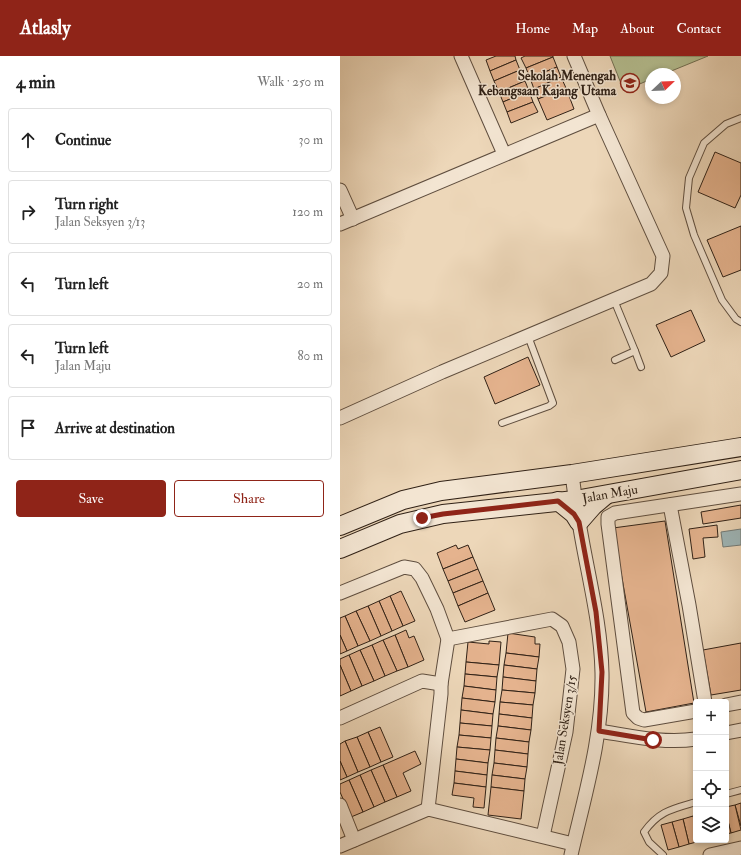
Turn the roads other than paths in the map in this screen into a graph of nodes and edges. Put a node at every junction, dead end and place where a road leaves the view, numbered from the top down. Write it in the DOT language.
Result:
graph roads {
  1 [pos="461,56"];
  2 [pos="574,56"];
  3 [pos="599,115"];
  4 [pos="741,118"];
  5 [pos="504,154"];
  6 [pos="340,190"];
  7 [pos="352,219"];
  8 [pos="340,224"];
  9 [pos="614,300"];
  10 [pos="741,322"];
  11 [pos="528,336"];
  12 [pos="635,351"];
  13 [pos="615,360"];
  14 [pos="641,366"];
  15 [pos="340,418"];
  16 [pos="502,423"];
  17 [pos="741,447"];
  18 [pos="741,470"];
  19 [pos="572,474"];
  20 [pos="741,494"];
  21 [pos="606,495"];
  22 [pos="576,500"];
  23 [pos="558,501"];
  24 [pos="670,505"];
  25 [pos="340,516"];
  26 [pos="361,517"];
  27 [pos="579,522"];
  28 [pos="340,526"];
  29 [pos="340,539"];
  30 [pos="365,539"];
  31 [pos="340,549"];
  32 [pos="340,593"];
  33 [pos="448,639"];
  34 [pos="441,684"];
  35 [pos="705,699"];
  36 [pos="741,702"];
  37 [pos="729,704"];
  38 [pos="693,712"];
  39 [pos="340,718"];
  40 [pos="741,730"];
  41 [pos="599,731"];
  42 [pos="729,732"];
  43 [pos="693,740"];
  44 [pos="741,790"];
  45 [pos="729,793"];
  46 [pos="693,803"];
  47 [pos="340,806"];
  48 [pos="428,809"];
  49 [pos="543,836"];
  50 [pos="354,840"];
  51 [pos="340,846"];
  52 [pos="741,848"];
  53 [pos="572,850"];
  54 [pos="663,855"];
  55 [pos="710,855"];
  1 -- 5 [label="street"];
  2 -- 3 [label="street"];
  3 -- 5 [label="street"];
  3 -- 9 [label="street"];
  4 -- 10 [label="lane"];
  5 -- 7 [label="street"];
  6 -- 7 [label="street"];
  7 -- 8 [label="street"];
  9 -- 11 [label="street"];
  9 -- 12 [label="lane"];
  11 -- 15 [label="street"];
  11 -- 16 [label="lane"];
  12 -- 13 [label="lane"];
  12 -- 14 [label="lane"];
  17 -- 19 [label="street, Jalan Maju"];
  18 -- 21 [label="street, Jalan Maju"];
  19 -- 22 [label="street"];
  19 -- 26 [label="street, Jalan Maju"];
  20 -- 24 [label="street"];
  21 -- 22 [label="street, Jalan Maju"];
  21 -- 27 [label="street"];
  22 -- 23 [label="street, Jalan Maju"];
  22 -- 27 [label="street"];
  23 -- 27 [label="street"];
  23 -- 30 [label="street, Jalan Maju"];
  24 -- 35 [label="street"];
  24 -- 38 [label="street"];
  25 -- 26 [label="street"];
  26 -- 28 [label="street, Jalan Maju"];
  27 -- 41 [label="street"];
  29 -- 30 [label="street"];
  30 -- 31 [label="street, Jalan Maju"];
  32 -- 33 [label="street"];
  33 -- 34 [label="street"];
  33 -- 49 [label="street, Jalan Seksyen 3/15"];
  34 -- 39 [label="street"];
  34 -- 48 [label="street"];
  36 -- 37 [label="street"];
  40 -- 42 [label="street"];
  41 -- 43 [label="street"];
  41 -- 53 [label="street"];
  44 -- 45 [label="lane"];
  46 -- 54 [label="lane"];
  47 -- 50 [label="street"];
  48 -- 49 [label="street"];
  48 -- 50 [label="street"];
  49 -- 53 [label="street"];
  50 -- 51 [label="street"];
  52 -- 55 [label="street"];
}
